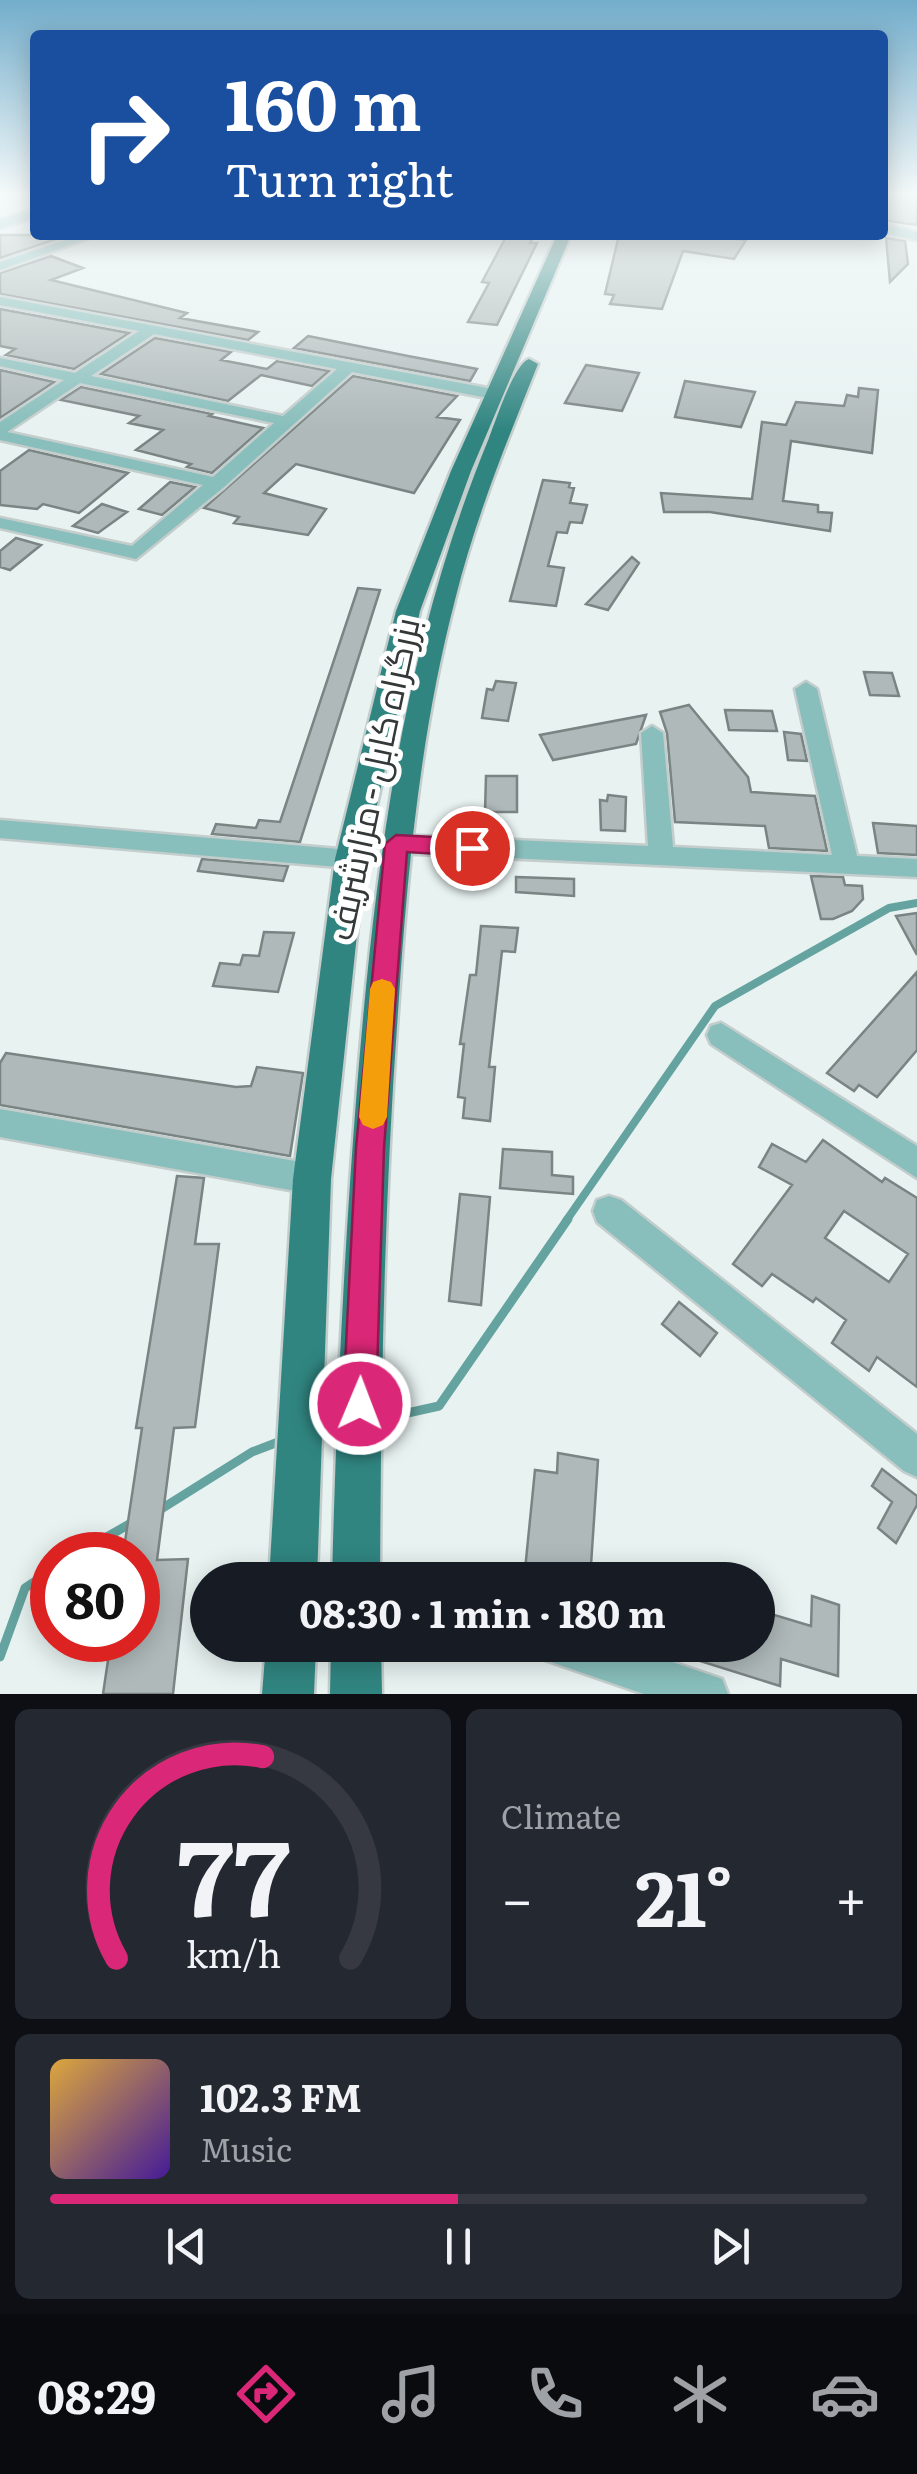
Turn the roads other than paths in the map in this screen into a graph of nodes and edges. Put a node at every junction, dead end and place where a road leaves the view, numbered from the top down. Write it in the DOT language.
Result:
graph roads {
  1 [pos="554,272"];
  2 [pos="562,272"];
  3 [pos="547,296"];
  4 [pos="0,301"];
  5 [pos="149,330"];
  6 [pos="522,354"];
  7 [pos="0,362"];
  8 [pos="347,368"];
  9 [pos="78,378"];
  10 [pos="494,394"];
  11 [pos="286,421"];
  12 [pos="0,432"];
  13 [pos="218,482"];
  14 [pos="457,518"];
  15 [pos="0,523"];
  16 [pos="806,689"];
  17 [pos="652,733"];
  18 [pos="0,828"];
  19 [pos="396,844"];
  20 [pos="662,857"];
  21 [pos="847,866"];
  22 [pos="917,868"];
  23 [pos="348,871"];
  24 [pos="390,886"];
  25 [pos="721,1035"];
  26 [pos="0,1123"];
  27 [pos="370,1148"];
  28 [pos="314,1162"];
  29 [pos="917,1164"];
  30 [pos="609,1211"];
  31 [pos="917,1458"];
  32 [pos="295,1562"];
  33 [pos="359,1562"];
  34 [pos="289,1662"];
  35 [pos="356,1662"];
  36 [pos="611,1662"];
  37 [pos="288,1694"];
  38 [pos="356,1694"];
  39 [pos="707,1694"];
  1 -- 3 [label="highway, بزرگراه کابل - مزارشریف"];
  2 -- 3 [label="highway, بزرگراه کابل - مزارشریف"];
  3 -- 6 [label="highway, بزرگراه کابل - مزارشریف"];
  4 -- 5 [label="street"];
  5 -- 8 [label="street"];
  5 -- 9 [label="street"];
  6 -- 10 [label="highway, بزرگراه کابل - مزارشریف"];
  6 -- 14 [label="highway, بزرگراه کابل - مزارشریف"];
  7 -- 9 [label="street"];
  8 -- 10 [label="street"];
  8 -- 11 [label="street"];
  9 -- 11 [label="street"];
  9 -- 12 [label="street"];
  10 -- 14 [label="highway, بزرگراه کابل - مزارشریف"];
  11 -- 13 [label="street"];
  12 -- 13 [label="street"];
  13 -- 15 [label="street"];
  14 -- 19 [label="highway, بزرگراه کابل - مزارشریف"];
  14 -- 23 [label="highway, بزرگراه کابل - مزارشریف"];
  16 -- 21 [label="street"];
  17 -- 20 [label="street"];
  18 -- 23 [label="street"];
  19 -- 20 [label="street"];
  19 -- 24 [label="highway, بزرگراه کابل - مزارشریف"];
  20 -- 21 [label="street"];
  21 -- 22 [label="street"];
  23 -- 24 [label="highway"];
  23 -- 28 [label="highway, بزرگراه کابل - مزارشریف"];
  24 -- 27 [label="highway, بزرگراه کابل - مزارشریف"];
  25 -- 29 [label="street"];
  26 -- 28 [label="street"];
  27 -- 28 [label="highway"];
  27 -- 33 [label="highway, بزرگراه کابل - مزارشریف"];
  28 -- 32 [label="highway, بزرگراه کابل - مزارشریف"];
  30 -- 31 [label="street"];
  34 -- 37 [label="highway"];
  35 -- 38 [label="highway"];
  36 -- 39 [label="street"];
}
